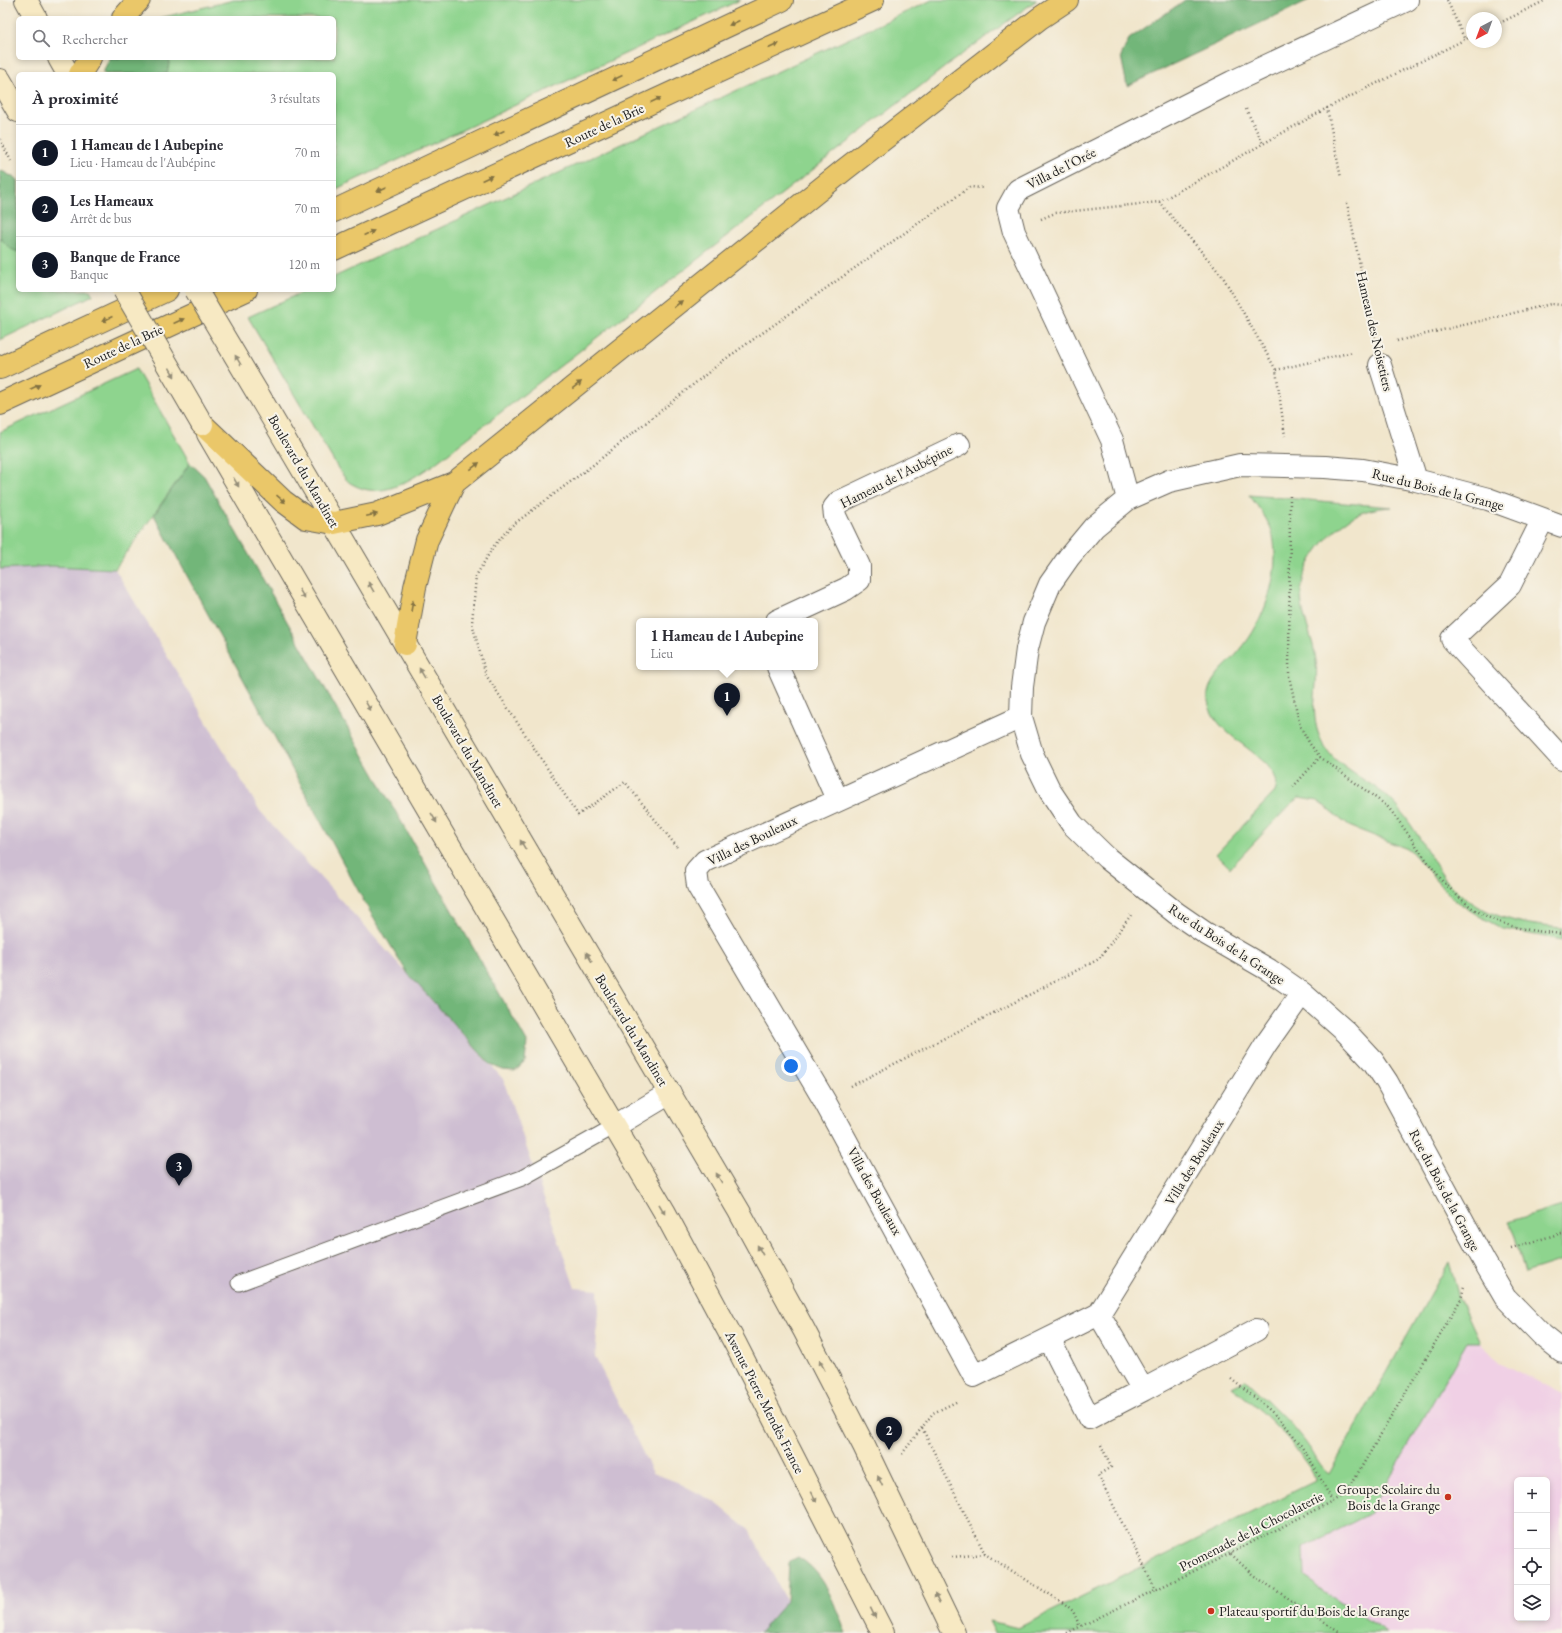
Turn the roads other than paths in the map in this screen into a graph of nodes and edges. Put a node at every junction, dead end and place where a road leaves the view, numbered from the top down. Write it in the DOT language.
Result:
graph roads {
  1 [pos="26,0"];
  2 [pos="139,0"];
  3 [pos="782,0"];
  4 [pos="873,0"];
  5 [pos="1066,0"];
  6 [pos="1407,0"];
  7 [pos="35,16"];
  8 [pos="125,16"];
  9 [pos="60,60"];
  10 [pos="89,60"];
  11 [pos="67,72"];
  12 [pos="81,72"];
  13 [pos="1,85"];
  14 [pos="16,108"];
  15 [pos="336,210"];
  16 [pos="336,248"];
  17 [pos="125,292"];
  18 [pos="163,292"];
  19 [pos="197,292"];
  20 [pos="242,292"];
  21 [pos="1378,356"];
  22 [pos="0,368"];
  23 [pos="0,404"];
  24 [pos="202,424"];
  25 [pos="959,445"];
  26 [pos="1416,480"];
  27 [pos="454,482"];
  28 [pos="1128,499"];
  29 [pos="334,523"];
  30 [pos="1552,523"];
  31 [pos="783,618"];
  32 [pos="405,644"];
  33 [pos="779,670"];
  34 [pos="1021,717"];
  35 [pos="1562,759"];
  36 [pos="837,799"];
  37 [pos="1302,993"];
  38 [pos="670,1093"];
  39 [pos="615,1126"];
  40 [pos="239,1283"];
  41 [pos="1099,1314"];
  42 [pos="1256,1330"];
  43 [pos="1049,1339"];
  44 [pos="1562,1352"];
  45 [pos="1143,1390"];
  46 [pos="882,1633"];
  47 [pos="954,1633"];
  1 -- 7 [label="street"];
  2 -- 8 [label="highway"];
  3 -- 15 [label="highway, one-way"];
  16 -- 4 [label="highway, Route de la Brie, one-way"];
  27 -- 5 [label="highway, one-way"];
  6 -- 28 [label="street, Villa de l'Orée"];
  9 -- 11 [label="street"];
  10 -- 12 [label="highway"];
  13 -- 14 [label="street"];
  17 -- 24 [label="street, one-way, bridge"];
  18 -- 22 [label="highway, one-way"];
  29 -- 19 [label="street, Boulevard du Mandinet, one-way, bridge"];
  23 -- 20 [label="highway, Route de la Brie, one-way"];
  21 -- 26 [label="street, Hameau des Noisetiers"];
  24 -- 29 [label="highway, one-way"];
  24 -- 39 [label="street, one-way"];
  25 -- 31 [label="street, Hameau de l'Aubépine"];
  26 -- 28 [label="street, Rue du Bois de la Grange"];
  26 -- 30 [label="street, Rue du Bois de la Grange"];
  29 -- 27 [label="highway, one-way"];
  32 -- 27 [label="highway, one-way"];
  28 -- 34 [label="street, Rue du Bois de la Grange"];
  32 -- 29 [label="street, Boulevard du Mandinet, one-way"];
  30 -- 35 [label="street"];
  38 -- 32 [label="street, Boulevard du Mandinet, one-way"];
  33 -- 36 [label="street"];
  34 -- 36 [label="street, Villa des Bouleaux"];
  34 -- 37 [label="street, Rue du Bois de la Grange"];
  36 -- 43 [label="street, Villa des Bouleaux"];
  37 -- 41 [label="street, Villa des Bouleaux"];
  37 -- 44 [label="street, Rue du Bois de la Grange"];
  38 -- 39 [label="street"];
  47 -- 38 [label="street, Boulevard du Mandinet, one-way"];
  39 -- 40 [label="lane"];
  39 -- 46 [label="street, Avenue Pierre Mendès France, one-way"];
  41 -- 43 [label="street"];
  41 -- 45 [label="street"];
  42 -- 45 [label="street"];
  43 -- 45 [label="street"];
}
